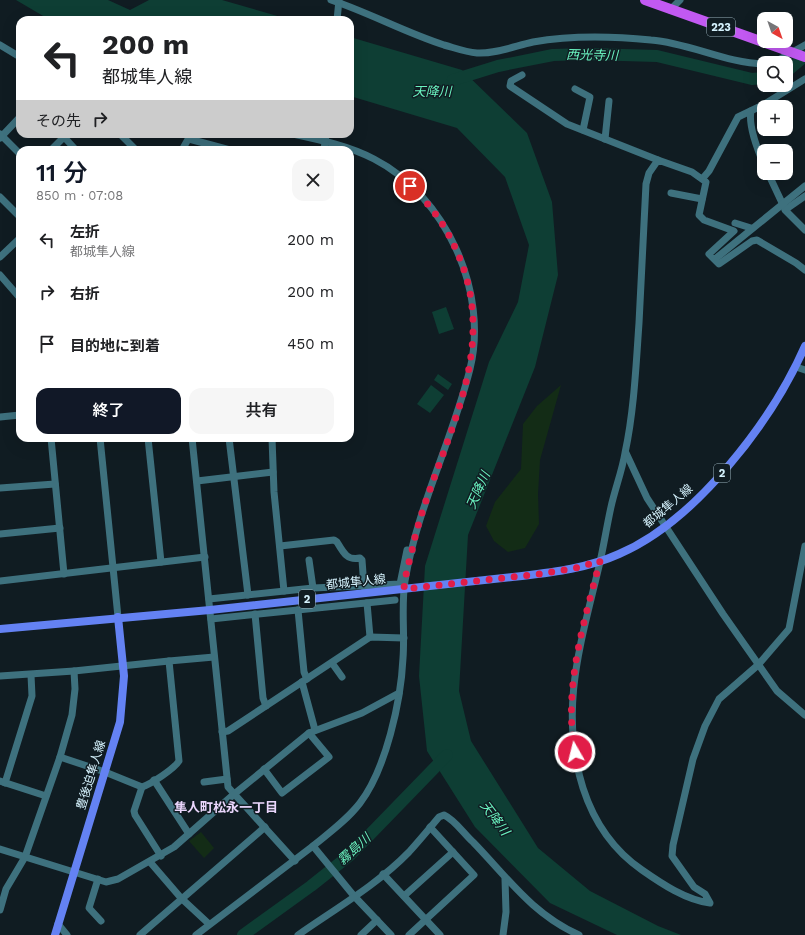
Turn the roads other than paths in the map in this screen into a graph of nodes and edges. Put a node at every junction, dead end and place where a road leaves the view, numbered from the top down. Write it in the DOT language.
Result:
graph roads {
  1 [pos="332,0"];
  2 [pos="645,0"];
  3 [pos="680,0"];
  4 [pos="339,3"];
  5 [pos="670,10"];
  6 [pos="337,16"];
  7 [pos="805,45"];
  8 [pos="0,46"];
  9 [pos="16,55"];
  10 [pos="797,55"];
  11 [pos="757,63"];
  12 [pos="522,75"];
  13 [pos="805,79"];
  14 [pos="575,89"];
  15 [pos="609,101"];
  16 [pos="751,111"];
  17 [pos="16,121"];
  18 [pos="583,130"];
  19 [pos="1,136"];
  20 [pos="63,138"];
  21 [pos="67,138"];
  22 [pos="124,138"];
  23 [pos="193,138"];
  24 [pos="325,138"];
  25 [pos="605,139"];
  26 [pos="56,146"];
  27 [pos="73,146"];
  28 [pos="132,146"];
  29 [pos="218,146"];
  30 [pos="345,146"];
  31 [pos="757,149"];
  32 [pos="16,150"];
  33 [pos="354,150"];
  34 [pos="658,160"];
  35 [pos="703,178"];
  36 [pos="771,180"];
  37 [pos="805,186"];
  38 [pos="671,193"];
  39 [pos="805,196"];
  40 [pos="0,197"];
  41 [pos="702,199"];
  42 [pos="784,207"];
  43 [pos="16,214"];
  44 [pos="735,223"];
  45 [pos="751,228"];
  46 [pos="805,230"];
  47 [pos="16,242"];
  48 [pos="0,257"];
  49 [pos="715,259"];
  50 [pos="805,270"];
  51 [pos="0,275"];
  52 [pos="16,293"];
  53 [pos="805,346"];
  54 [pos="796,367"];
  55 [pos="805,370"];
  56 [pos="16,415"];
  57 [pos="0,417"];
  58 [pos="51,442"];
  59 [pos="100,442"];
  60 [pos="148,442"];
  61 [pos="192,442"];
  62 [pos="230,442"];
  63 [pos="272,442"];
  64 [pos="626,453"];
  65 [pos="273,472"];
  66 [pos="234,477"];
  67 [pos="197,481"];
  68 [pos="55,484"];
  69 [pos="0,488"];
  70 [pos="665,527"];
  71 [pos="60,528"];
  72 [pos="0,534"];
  73 [pos="280,546"];
  74 [pos="805,546"];
  75 [pos="412,550"];
  76 [pos="205,557"];
  77 [pos="309,560"];
  78 [pos="161,562"];
  79 [pos="598,562"];
  80 [pos="113,568"];
  81 [pos="64,574"];
  82 [pos="0,581"];
  83 [pos="364,587"];
  84 [pos="313,588"];
  85 [pos="407,589"];
  86 [pos="284,591"];
  87 [pos="248,595"];
  88 [pos="209,599"];
  89 [pos="395,600"];
  90 [pos="367,603"];
  91 [pos="210,610"];
  92 [pos="298,610"];
  93 [pos="255,614"];
  94 [pos="118,617"];
  95 [pos="211,619"];
  96 [pos="0,629"];
  97 [pos="370,637"];
  98 [pos="404,638"];
  99 [pos="214,657"];
  100 [pos="169,661"];
  101 [pos="332,663"];
  102 [pos="123,665"];
  103 [pos="758,665"];
  104 [pos="74,670"];
  105 [pos="31,675"];
  106 [pos="0,676"];
  107 [pos="342,677"];
  108 [pos="304,680"];
  109 [pos="399,693"];
  110 [pos="266,706"];
  111 [pos="805,715"];
  112 [pos="312,731"];
  113 [pos="222,732"];
  114 [pos="60,758"];
  115 [pos="264,770"];
  116 [pos="105,772"];
  117 [pos="227,779"];
  118 [pos="154,780"];
  119 [pos="2,782"];
  120 [pos="204,782"];
  121 [pos="142,787"];
  122 [pos="233,795"];
  123 [pos="46,796"];
  124 [pos="265,827"];
  125 [pos="430,827"];
  126 [pos="188,834"];
  127 [pos="314,848"];
  128 [pos="0,849"];
  129 [pos="453,852"];
  130 [pos="161,856"];
  131 [pos="25,858"];
  132 [pos="295,861"];
  133 [pos="150,862"];
  134 [pos="73,873"];
  135 [pos="383,874"];
  136 [pos="505,879"];
  137 [pos="98,880"];
  138 [pos="354,896"];
  139 [pos="404,896"];
  140 [pos="181,898"];
  141 [pos="2,899"];
  142 [pos="0,910"];
  143 [pos="376,920"];
  144 [pos="426,920"];
  145 [pos="101,921"];
  146 [pos="58,924"];
  147 [pos="209,924"];
  148 [pos="569,933"];
  149 [pos="55,935"];
  150 [pos="67,935"];
  151 [pos="140,935"];
  152 [pos="196,935"];
  153 [pos="298,935"];
  154 [pos="361,935"];
  155 [pos="391,935"];
  156 [pos="409,935"];
  157 [pos="440,935"];
  158 [pos="503,935"];
  159 [pos="579,935"];
  1 -- 4 [label="street"];
  2 -- 5 [label="highway, 223"];
  3 -- 5 [label="street"];
  4 -- 6 [label="street"];
  4 -- 11 [label="street"];
  5 -- 10 [label="highway, 223"];
  7 -- 10 [label="street"];
  8 -- 9 [label="street"];
  12 -- 18 [label="street"];
  13 -- 16 [label="street"];
  14 -- 18 [label="street"];
  15 -- 25 [label="street"];
  16 -- 31 [label="street"];
  16 -- 35 [label="street"];
  17 -- 19 [label="street"];
  18 -- 25 [label="street"];
  19 -- 32 [label="street"];
  20 -- 26 [label="street"];
  21 -- 27 [label="street"];
  22 -- 28 [label="street"];
  23 -- 29 [label="street"];
  24 -- 30 [label="street"];
  25 -- 34 [label="street"];
  33 -- 75 [label="street"];
  34 -- 35 [label="street"];
  34 -- 64 [label="street"];
  35 -- 41 [label="street"];
  36 -- 42 [label="street"];
  37 -- 42 [label="street"];
  38 -- 41 [label="street"];
  39 -- 42 [label="street"];
  40 -- 43 [label="street"];
  41 -- 49 [label="street"];
  42 -- 45 [label="street"];
  42 -- 46 [label="street"];
  44 -- 45 [label="street"];
  45 -- 49 [label="street"];
  47 -- 48 [label="street"];
  49 -- 50 [label="street"];
  51 -- 52 [label="street"];
  53 -- 54 [label="main road, 都城隼人線 / 2"];
  54 -- 55 [label="street"];
  54 -- 70 [label="main road, 都城隼人線 / 2"];
  56 -- 57 [label="street"];
  58 -- 68 [label="street"];
  59 -- 80 [label="street"];
  60 -- 78 [label="street"];
  61 -- 67 [label="street"];
  62 -- 66 [label="street"];
  63 -- 65 [label="street"];
  64 -- 70 [label="street"];
  64 -- 79 [label="street"];
  65 -- 66 [label="street"];
  65 -- 73 [label="street"];
  66 -- 67 [label="street"];
  66 -- 87 [label="street"];
  67 -- 76 [label="street"];
  68 -- 69 [label="street"];
  68 -- 71 [label="street"];
  70 -- 79 [label="main road, 都城隼人線 / 2"];
  70 -- 103 [label="street"];
  71 -- 72 [label="street"];
  71 -- 81 [label="street"];
  73 -- 83 [label="street"];
  73 -- 86 [label="street"];
  74 -- 103 [label="street"];
  75 -- 83 [label="street"];
  75 -- 85 [label="street"];
  76 -- 78 [label="street"];
  76 -- 88 [label="street"];
  77 -- 84 [label="street"];
  78 -- 80 [label="street"];
  79 -- 85 [label="main road, 都城隼人線 / 2"];
  79 -- 103 [label="street"];
  80 -- 81 [label="street"];
  80 -- 94 [label="street"];
  81 -- 82 [label="street"];
  83 -- 84 [label="street"];
  84 -- 86 [label="street"];
  85 -- 91 [label="main road, 都城隼人線 / 2"];
  85 -- 98 [label="street"];
  86 -- 87 [label="street"];
  87 -- 88 [label="street"];
  88 -- 91 [label="street"];
  89 -- 90 [label="street"];
  90 -- 92 [label="street"];
  90 -- 97 [label="street"];
  91 -- 94 [label="main road, 都城隼人線 / 2"];
  91 -- 95 [label="street"];
  92 -- 93 [label="street"];
  92 -- 108 [label="street"];
  93 -- 95 [label="street"];
  93 -- 110 [label="street"];
  94 -- 96 [label="main road, 都城隼人線 / 2"];
  94 -- 102 [label="main road, 豊後迫隼人線"];
  95 -- 99 [label="street"];
  97 -- 98 [label="street"];
  97 -- 101 [label="street"];
  98 -- 109 [label="street"];
  99 -- 100 [label="street"];
  99 -- 113 [label="street"];
  100 -- 102 [label="street"];
  100 -- 118 [label="street"];
  101 -- 107 [label="street"];
  101 -- 108 [label="street"];
  102 -- 104 [label="street"];
  102 -- 116 [label="main road, 豊後迫隼人線"];
  103 -- 111 [label="street"];
  104 -- 105 [label="street"];
  104 -- 114 [label="street"];
  105 -- 106 [label="street"];
  105 -- 119 [label="street"];
  108 -- 110 [label="street"];
  108 -- 112 [label="street"];
  109 -- 112 [label="street"];
  109 -- 127 [label="street"];
  110 -- 113 [label="street"];
  112 -- 115 [label="street"];
  112 -- 115 [label="street"];
  113 -- 117 [label="street"];
  114 -- 116 [label="street"];
  114 -- 123 [label="street"];
  115 -- 122 [label="street"];
  116 -- 121 [label="street"];
  116 -- 134 [label="main road, 豊後迫隼人線"];
  117 -- 120 [label="street"];
  117 -- 122 [label="street"];
  118 -- 121 [label="street"];
  118 -- 126 [label="street"];
  119 -- 123 [label="street"];
  121 -- 130 [label="street"];
  122 -- 124 [label="street"];
  122 -- 126 [label="street"];
  123 -- 131 [label="street"];
  124 -- 132 [label="street"];
  124 -- 140 [label="street"];
  125 -- 129 [label="street"];
  125 -- 135 [label="street"];
  125 -- 136 [label="street"];
  126 -- 130 [label="street"];
  127 -- 132 [label="street"];
  127 -- 138 [label="street"];
  128 -- 131 [label="street"];
  129 -- 139 [label="street"];
  129 -- 144 [label="street"];
  130 -- 133 [label="street"];
  131 -- 134 [label="street"];
  131 -- 141 [label="street"];
  132 -- 147 [label="street"];
  133 -- 137 [label="street"];
  133 -- 140 [label="street"];
  134 -- 137 [label="street"];
  134 -- 146 [label="main road, 豊後迫隼人線"];
  135 -- 138 [label="street"];
  135 -- 139 [label="street"];
  136 -- 148 [label="street"];
  136 -- 158 [label="street"];
  137 -- 145 [label="street"];
  138 -- 143 [label="street"];
  138 -- 153 [label="street"];
  139 -- 144 [label="street"];
  140 -- 147 [label="street"];
  140 -- 151 [label="street"];
  141 -- 142 [label="street"];
  143 -- 154 [label="street"];
  143 -- 155 [label="street"];
  144 -- 156 [label="street"];
  144 -- 157 [label="street"];
  146 -- 149 [label="main road, 豊後迫隼人線"];
  146 -- 150 [label="street"];
  147 -- 152 [label="street"];
  148 -- 159 [label="street"];
}
